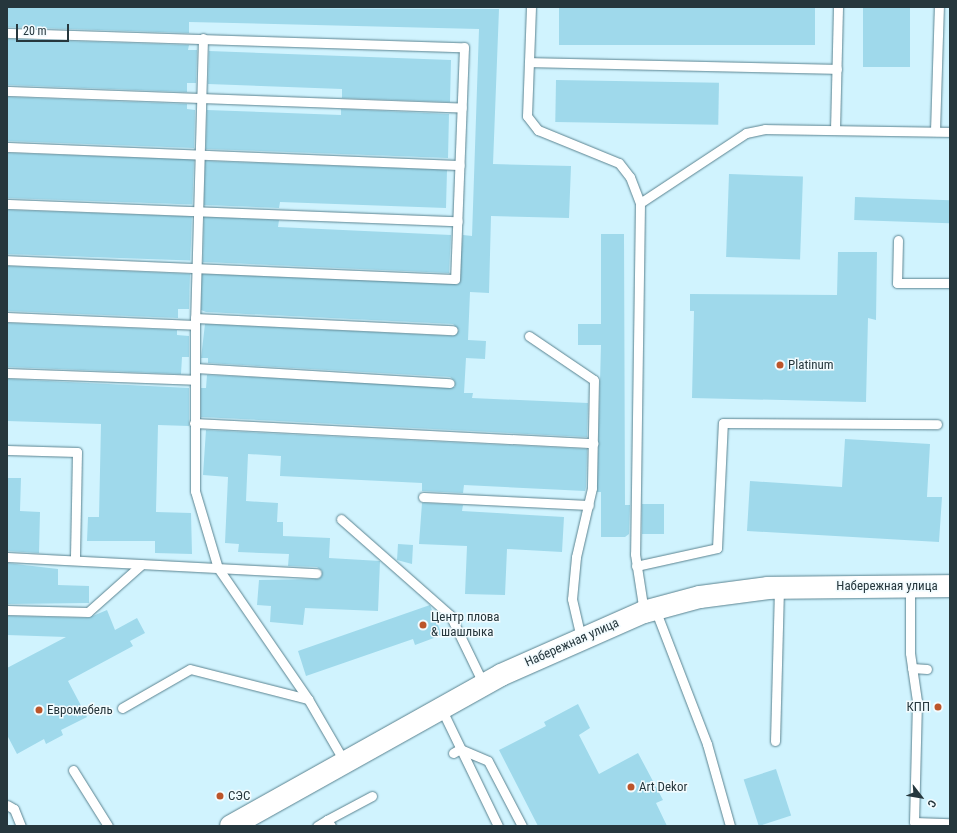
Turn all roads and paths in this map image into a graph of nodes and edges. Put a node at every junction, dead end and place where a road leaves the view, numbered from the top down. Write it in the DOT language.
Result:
graph roads {
  1 [pos="531,7"];
  2 [pos="838,7"];
  3 [pos="939,7"];
  4 [pos="7,33"];
  5 [pos="203,38"];
  6 [pos="529,62"];
  7 [pos="837,69"];
  8 [pos="7,91"];
  9 [pos="202,97"];
  10 [pos="462,108"];
  11 [pos="835,130"];
  12 [pos="935,131"];
  13 [pos="950,132"];
  14 [pos="7,146"];
  15 [pos="200,155"];
  16 [pos="460,165"];
  17 [pos="640,203"];
  18 [pos="7,204"];
  19 [pos="198,212"];
  20 [pos="458,221"];
  21 [pos="898,240"];
  22 [pos="7,260"];
  23 [pos="196,268"];
  24 [pos="950,283"];
  25 [pos="7,317"];
  26 [pos="195,322"];
  27 [pos="453,330"];
  28 [pos="529,336"];
  29 [pos="195,368"];
  30 [pos="7,373"];
  31 [pos="194,380"];
  32 [pos="450,382"];
  33 [pos="194,422"];
  34 [pos="937,424"];
  35 [pos="593,443"];
  36 [pos="7,450"];
  37 [pos="423,497"];
  38 [pos="589,505"];
  39 [pos="341,519"];
  40 [pos="7,557"];
  41 [pos="75,560"];
  42 [pos="142,564"];
  43 [pos="636,566"];
  44 [pos="218,568"];
  45 [pos="317,573"];
  46 [pos="910,585"];
  47 [pos="950,586"];
  48 [pos="779,587"];
  49 [pos="7,610"];
  50 [pos="650,610"];
  51 [pos="581,637"];
  52 [pos="912,668"];
  53 [pos="927,669"];
  54 [pos="484,685"];
  55 [pos="308,699"];
  56 [pos="122,708"];
  57 [pos="441,708"];
  58 [pos="775,741"];
  59 [pos="457,751"];
  60 [pos="344,761"];
  61 [pos="73,770"];
  62 [pos="372,796"];
  63 [pos="7,805"];
  64 [pos="329,823"];
  65 [pos="950,823"];
  66 [pos="241,824"];
  67 [pos="21,826"];
  68 [pos="108,826"];
  69 [pos="317,826"];
  70 [pos="498,826"];
  71 [pos="522,826"];
  72 [pos="730,826"];
  1 -- 6 [label="lane"];
  2 -- 7 [label="lane"];
  3 -- 12 [label="lane"];
  4 -- 5 [label="lane"];
  5 -- 9 [label="lane"];
  5 -- 10 [label="lane"];
  6 -- 7 [label="lane"];
  6 -- 17 [label="lane"];
  7 -- 11 [label="lane"];
  8 -- 9 [label="lane"];
  9 -- 10 [label="lane"];
  9 -- 15 [label="lane"];
  10 -- 16 [label="lane"];
  11 -- 12 [label="lane"];
  11 -- 17 [label="lane"];
  12 -- 13 [label="lane"];
  14 -- 15 [label="lane"];
  15 -- 16 [label="lane"];
  15 -- 19 [label="lane"];
  16 -- 20 [label="lane"];
  17 -- 43 [label="lane"];
  18 -- 19 [label="lane"];
  19 -- 20 [label="lane"];
  19 -- 23 [label="lane"];
  20 -- 23 [label="lane"];
  21 -- 24 [label="lane"];
  22 -- 23 [label="lane"];
  23 -- 26 [label="lane"];
  25 -- 26 [label="lane"];
  26 -- 27 [label="lane"];
  26 -- 29 [label="lane"];
  28 -- 35 [label="lane"];
  29 -- 31 [label="lane"];
  29 -- 32 [label="lane"];
  30 -- 31 [label="lane"];
  31 -- 33 [label="lane"];
  33 -- 35 [label="lane"];
  33 -- 44 [label="lane"];
  34 -- 43 [label="lane"];
  35 -- 38 [label="lane"];
  36 -- 41 [label="lane"];
  37 -- 38 [label="lane"];
  38 -- 51 [label="lane"];
  39 -- 54 [label="lane"];
  40 -- 41 [label="lane"];
  41 -- 42 [label="lane"];
  42 -- 44 [label="lane"];
  42 -- 49 [label="lane"];
  43 -- 50 [label="lane"];
  44 -- 45 [label="lane"];
  44 -- 55 [label="lane"];
  46 -- 47 [label="street, Набережная улица"];
  46 -- 48 [label="street, Набережная улица"];
  46 -- 52 [label="lane"];
  48 -- 50 [label="street, Набережная улица"];
  48 -- 58 [label="lane"];
  50 -- 51 [label="street, Набережная улица"];
  50 -- 72 [label="lane"];
  51 -- 54 [label="street, Набережная улица"];
  52 -- 53 [label="lane"];
  52 -- 65 [label="lane"];
  54 -- 57 [label="street, Набережная улица"];
  55 -- 56 [label="lane"];
  55 -- 60 [label="lane"];
  57 -- 59 [label="lane"];
  57 -- 60 [label="street, Набережная улица"];
  59 -- 70 [label="lane"];
  59 -- 71 [label="lane"];
  60 -- 66 [label="street, Набережная улица"];
  61 -- 68 [label="lane"];
  62 -- 64 [label="lane"];
  63 -- 67 [label="lane"];
  64 -- 69 [label="lane"];
}
